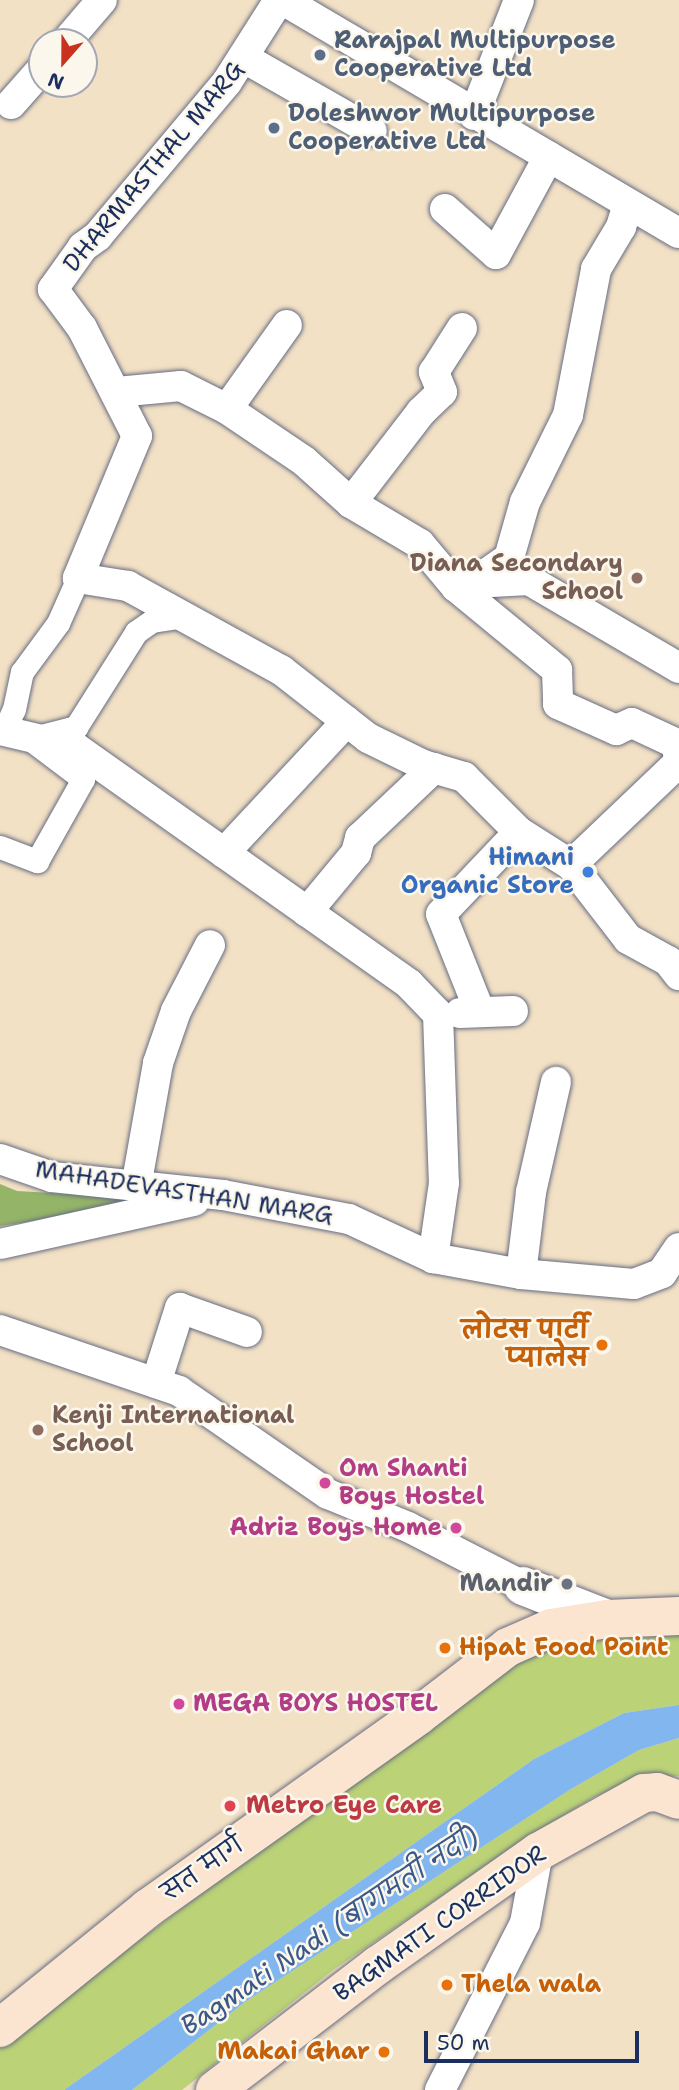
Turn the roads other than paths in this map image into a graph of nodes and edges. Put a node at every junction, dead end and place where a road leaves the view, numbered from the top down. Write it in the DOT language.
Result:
graph roads {
  1 [pos="102,0"];
  2 [pos="519,0"];
  3 [pos="293,3"];
  4 [pos="78,28"];
  5 [pos="244,58"];
  6 [pos="28,85"];
  7 [pos="11,104"];
  8 [pos="474,115"];
  9 [pos="372,131"];
  10 [pos="549,156"];
  11 [pos="627,207"];
  12 [pos="445,209"];
  13 [pos="679,233"];
  14 [pos="287,325"];
  15 [pos="462,328"];
  16 [pos="117,392"];
  17 [pos="228,409"];
  18 [pos="351,503"];
  19 [pos="78,578"];
  20 [pos="465,585"];
  21 [pos="183,616"];
  22 [pos="679,668"];
  23 [pos="347,721"];
  24 [pos="17,735"];
  25 [pos="679,762"];
  26 [pos="434,768"];
  27 [pos="520,832"];
  28 [pos="0,847"];
  29 [pos="224,853"];
  30 [pos="571,865"];
  31 [pos="307,912"];
  32 [pos="210,945"];
  33 [pos="679,975"];
  34 [pos="513,1011"];
  35 [pos="480,1012"];
  36 [pos="438,1014"];
  37 [pos="556,1083"];
  38 [pos="0,1159"];
  39 [pos="136,1187"];
  40 [pos="223,1195"];
  41 [pos="0,1244"];
  42 [pos="679,1248"];
  43 [pos="433,1258"];
  44 [pos="521,1274"];
  45 [pos="0,1330"];
  46 [pos="247,1332"];
  47 [pos="156,1383"];
  48 [pos="523,1586"];
  49 [pos="679,1616"];
  50 [pos="607,1619"];
  51 [pos="679,1800"];
  52 [pos="538,1852"];
  53 [pos="0,2028"];
  54 [pos="215,2090"];
  55 [pos="440,2090"];
  1 -- 4 [label="street"];
  2 -- 8 [label="street"];
  3 -- 5 [label="street, DHARMASTHAL MARG"];
  3 -- 8 [label="street"];
  5 -- 9 [label="street"];
  5 -- 16 [label="street, DHARMASTHAL MARG"];
  6 -- 7 [label="street"];
  8 -- 10 [label="street"];
  10 -- 11 [label="street"];
  10 -- 12 [label="street"];
  11 -- 13 [label="street"];
  11 -- 20 [label="street"];
  14 -- 17 [label="street"];
  15 -- 18 [label="street"];
  16 -- 17 [label="street"];
  16 -- 19 [label="street, DHARMASTHAL MARG"];
  17 -- 18 [label="street"];
  18 -- 20 [label="street"];
  19 -- 21 [label="street"];
  19 -- 24 [label="street"];
  20 -- 22 [label="street"];
  20 -- 25 [label="street"];
  21 -- 23 [label="street"];
  21 -- 24 [label="street"];
  23 -- 26 [label="street"];
  23 -- 29 [label="street"];
  24 -- 28 [label="street"];
  24 -- 29 [label="street"];
  25 -- 30 [label="street"];
  26 -- 27 [label="street"];
  26 -- 31 [label="street"];
  27 -- 30 [label="street"];
  27 -- 35 [label="street"];
  29 -- 31 [label="street"];
  30 -- 33 [label="street"];
  31 -- 36 [label="street"];
  32 -- 39 [label="street"];
  34 -- 35 [label="street"];
  35 -- 36 [label="street"];
  36 -- 43 [label="street"];
  37 -- 44 [label="street"];
  38 -- 39 [label="street, MAHADEVASTHAN MARG"];
  39 -- 40 [label="street, MAHADEVASTHAN MARG"];
  40 -- 41 [label="street"];
  40 -- 43 [label="street, MAHADEVASTHAN MARG"];
  42 -- 44 [label="street, MAHADEVASTHAN MARG"];
  43 -- 44 [label="street, MAHADEVASTHAN MARG"];
  45 -- 47 [label="street"];
  46 -- 47 [label="street"];
  47 -- 48 [label="street"];
  48 -- 50 [label="street"];
  49 -- 50 [label="main road, सत मार्ग"];
  50 -- 53 [label="main road, सत मार्ग"];
  51 -- 52 [label="main road, BAGMATI CORRIDOR"];
  52 -- 54 [label="main road, BAGMATI CORRIDOR"];
  52 -- 55 [label="street"];
}
